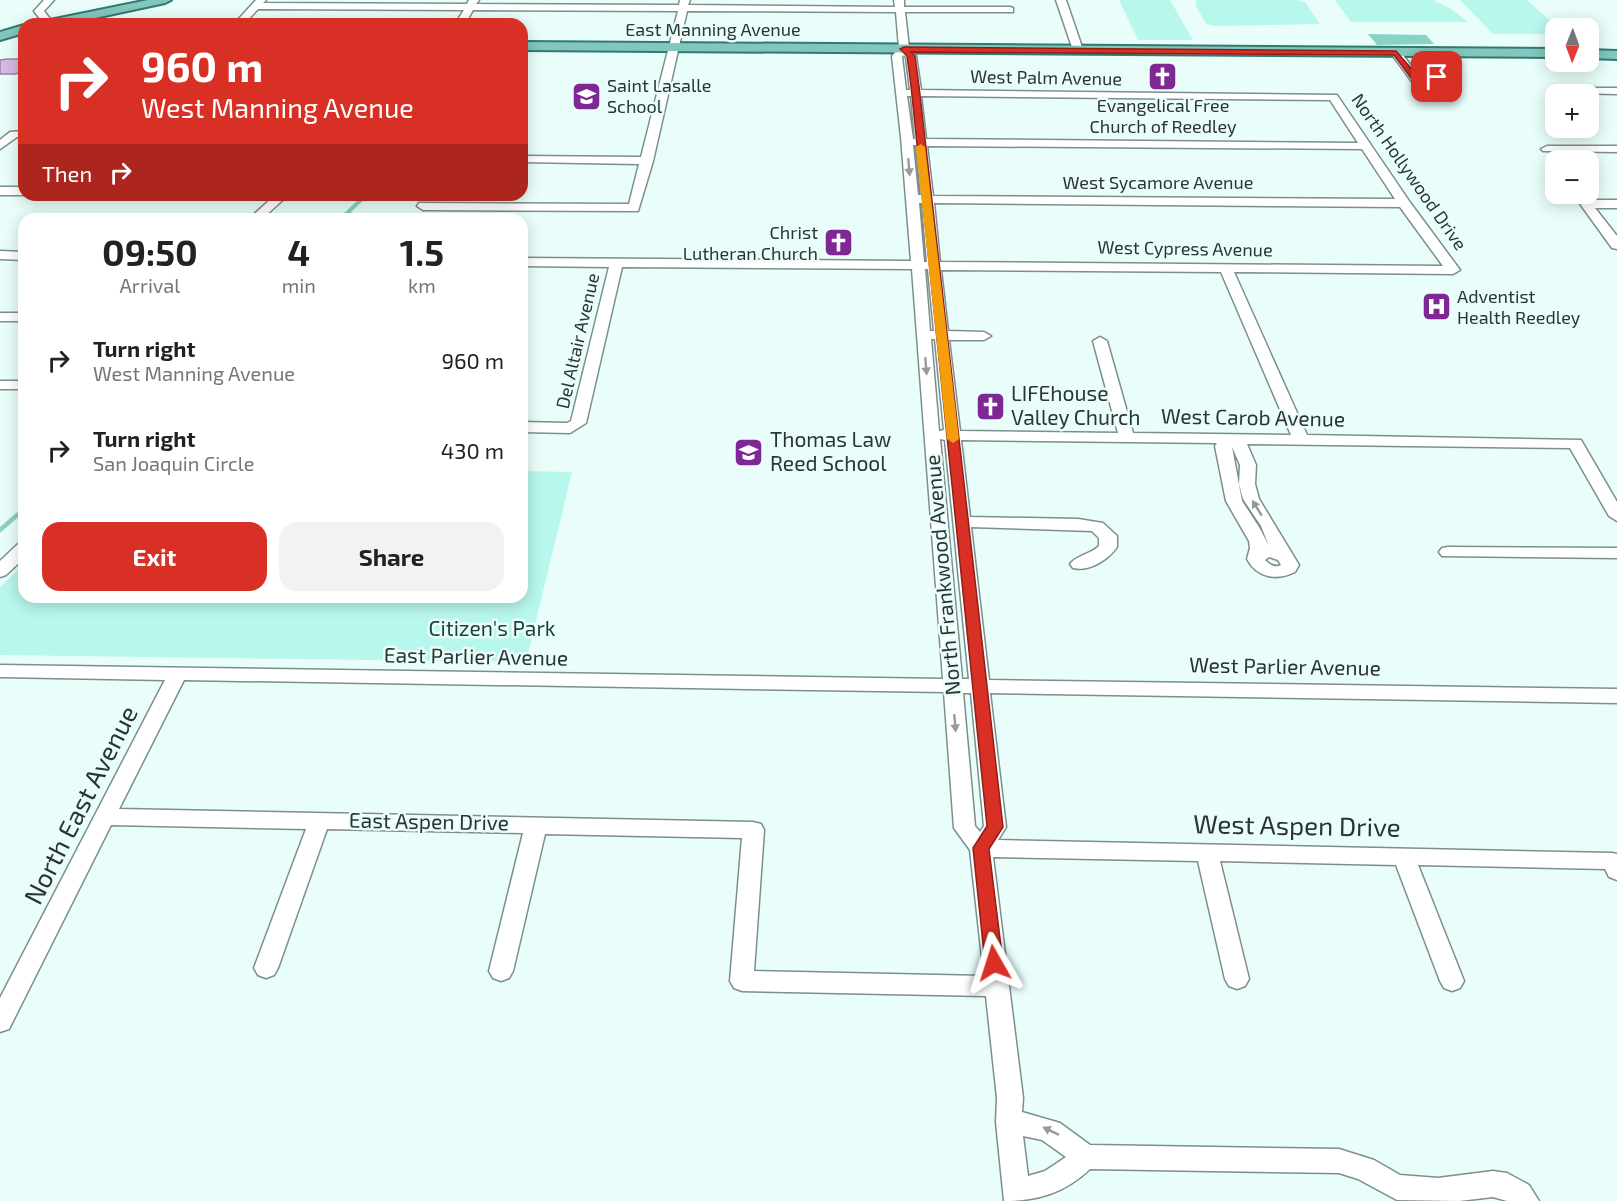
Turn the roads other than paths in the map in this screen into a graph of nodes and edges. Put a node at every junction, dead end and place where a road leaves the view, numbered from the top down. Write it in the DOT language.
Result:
graph roads {
  1 [pos="49,0"];
  2 [pos="165,0"];
  3 [pos="1061,0"];
  4 [pos="258,3"];
  5 [pos="365,3"];
  6 [pos="472,4"];
  7 [pos="685,4"];
  8 [pos="899,5"];
  9 [pos="1010,10"];
  10 [pos="44,18"];
  11 [pos="78,18"];
  12 [pos="244,18"];
  13 [pos="464,18"];
  14 [pos="18,31"];
  15 [pos="0,36"];
  16 [pos="0,42"];
  17 [pos="18,42"];
  18 [pos="528,46"];
  19 [pos="675,48"];
  20 [pos="904,49"];
  21 [pos="1078,50"];
  22 [pos="1396,53"];
  23 [pos="1545,53"];
  24 [pos="1599,53"];
  25 [pos="1617,53"];
  26 [pos="1414,77"];
  27 [pos="1599,92"];
  28 [pos="1617,92"];
  29 [pos="903,93"];
  30 [pos="915,93"];
  31 [pos="1333,97"];
  32 [pos="18,135"];
  33 [pos="907,142"];
  34 [pos="920,142"];
  35 [pos="0,146"];
  36 [pos="1366,146"];
  37 [pos="1617,149"];
  38 [pos="1548,150"];
  39 [pos="528,159"];
  40 [pos="647,160"];
  41 [pos="0,191"];
  42 [pos="18,191"];
  43 [pos="912,199"];
  44 [pos="927,199"];
  45 [pos="275,201"];
  46 [pos="428,201"];
  47 [pos="1599,201"];
  48 [pos="1404,203"];
  49 [pos="1587,204"];
  50 [pos="1617,204"];
  51 [pos="423,206"];
  52 [pos="262,213"];
  53 [pos="417,213"];
  54 [pos="1617,245"];
  55 [pos="0,255"];
  56 [pos="18,255"];
  57 [pos="528,262"];
  58 [pos="616,263"];
  59 [pos="926,265"];
  60 [pos="1226,268"];
  61 [pos="1453,270"];
  62 [pos="0,317"];
  63 [pos="18,317"];
  64 [pos="923,335"];
  65 [pos="942,335"];
  66 [pos="984,336"];
  67 [pos="1100,341"];
  68 [pos="0,385"];
  69 [pos="18,385"];
  70 [pos="528,428"];
  71 [pos="931,434"];
  72 [pos="952,436"];
  73 [pos="1127,438"];
  74 [pos="1301,440"];
  75 [pos="1227,442"];
  76 [pos="1617,516"];
  77 [pos="964,522"];
  78 [pos="1448,552"];
  79 [pos="1617,553"];
  80 [pos="18,554"];
  81 [pos="1079,564"];
  82 [pos="0,571"];
  83 [pos="0,671"];
  84 [pos="177,675"];
  85 [pos="951,685"];
  86 [pos="979,685"];
  87 [pos="1617,696"];
  88 [pos="106,817"];
  89 [pos="320,820"];
  90 [pos="536,825"];
  91 [pos="981,848"];
  92 [pos="1207,853"];
  93 [pos="1404,856"];
  94 [pos="1614,866"];
  95 [pos="266,968"];
  96 [pos="501,971"];
  97 [pos="1237,979"];
  98 [pos="1452,981"];
  99 [pos="997,986"];
  100 [pos="0,1022"];
  101 [pos="1009,1122"];
  102 [pos="1085,1157"];
  103 [pos="1400,1194"];
  104 [pos="1016,1196"];
  105 [pos="1526,1201"];
  1 -- 10 [label="street"];
  2 -- 11 [label="main road"];
  3 -- 21 [label="street"];
  4 -- 5 [label="street"];
  4 -- 12 [label="street"];
  5 -- 6 [label="street"];
  6 -- 7 [label="street"];
  6 -- 13 [label="street"];
  7 -- 8 [label="street"];
  7 -- 19 [label="street"];
  8 -- 9 [label="street"];
  8 -- 20 [label="street, North Frankwood Avenue"];
  14 -- 15 [label="main road"];
  16 -- 17 [label="main road"];
  18 -- 19 [label="main road, East Manning Avenue"];
  19 -- 20 [label="main road, East Manning Avenue"];
  19 -- 40 [label="street"];
  20 -- 21 [label="main road, East Manning Avenue"];
  20 -- 29 [label="street, North Frankwood Avenue"];
  20 -- 30 [label="street, North Frankwood Avenue"];
  21 -- 22 [label="main road, East Manning Avenue"];
  22 -- 23 [label="main road, East Manning Avenue"];
  22 -- 26 [label="street"];
  24 -- 25 [label="main road"];
  27 -- 28 [label="street"];
  29 -- 30 [label="street, West Palm Avenue"];
  29 -- 33 [label="street, North Frankwood Avenue"];
  30 -- 31 [label="street, West Palm Avenue"];
  30 -- 34 [label="street, North Frankwood Avenue"];
  31 -- 36 [label="street, North Hollywood Drive"];
  32 -- 35 [label="street"];
  33 -- 34 [label="street"];
  33 -- 43 [label="street, North Frankwood Avenue, one-way"];
  34 -- 36 [label="street"];
  34 -- 44 [label="street, North Frankwood Avenue"];
  36 -- 48 [label="street, North Hollywood Drive"];
  37 -- 38 [label="street"];
  39 -- 40 [label="street"];
  40 -- 51 [label="street"];
  41 -- 42 [label="street"];
  43 -- 44 [label="street, West Sycamore Avenue"];
  43 -- 59 [label="street, North Frankwood Avenue"];
  44 -- 48 [label="street, West Sycamore Avenue"];
  44 -- 59 [label="street, North Frankwood Avenue"];
  45 -- 52 [label="street"];
  46 -- 51 [label="street"];
  47 -- 50 [label="street"];
  48 -- 61 [label="street, North Hollywood Drive"];
  49 -- 54 [label="street"];
  51 -- 53 [label="street"];
  55 -- 56 [label="street"];
  57 -- 58 [label="street, West Cypress Avenue"];
  58 -- 59 [label="street, West Cypress Avenue"];
  58 -- 70 [label="street, Del Altair Avenue"];
  59 -- 60 [label="street, West Cypress Avenue"];
  59 -- 64 [label="street, North Frankwood Avenue"];
  59 -- 65 [label="street, North Frankwood Avenue"];
  60 -- 61 [label="street, West Cypress Avenue"];
  60 -- 74 [label="street"];
  62 -- 63 [label="street"];
  64 -- 65 [label="street"];
  64 -- 71 [label="street, North Frankwood Avenue, one-way"];
  65 -- 66 [label="street"];
  65 -- 72 [label="street, North Frankwood Avenue"];
  67 -- 73 [label="street"];
  68 -- 69 [label="street"];
  71 -- 72 [label="street, West Carob Avenue"];
  71 -- 85 [label="street, North Frankwood Avenue"];
  72 -- 73 [label="street, West Carob Avenue"];
  72 -- 77 [label="street, North Frankwood Avenue"];
  73 -- 75 [label="street, West Carob Avenue"];
  74 -- 75 [label="street, West Carob Avenue"];
  74 -- 76 [label="street, West Carob Avenue"];
  75 -- 75 [label="street, one-way"];
  77 -- 81 [label="street"];
  77 -- 86 [label="street, North Frankwood Avenue"];
  78 -- 79 [label="street"];
  80 -- 82 [label="street"];
  83 -- 84 [label="street, East Parlier Avenue"];
  84 -- 85 [label="street, East Parlier Avenue"];
  84 -- 88 [label="street, North East Avenue"];
  85 -- 86 [label="street, West Parlier Avenue"];
  85 -- 91 [label="street, North Frankwood Avenue, one-way"];
  86 -- 87 [label="street, West Parlier Avenue"];
  86 -- 91 [label="street, North Frankwood Avenue"];
  88 -- 89 [label="street, East Aspen Drive"];
  88 -- 100 [label="street, North East Avenue"];
  89 -- 90 [label="street, East Aspen Drive"];
  89 -- 95 [label="street"];
  90 -- 96 [label="street"];
  90 -- 99 [label="street, East Aspen Drive"];
  91 -- 92 [label="street, West Aspen Drive"];
  91 -- 99 [label="street, North Frankwood Avenue"];
  92 -- 93 [label="street, West Aspen Drive"];
  92 -- 97 [label="street"];
  93 -- 94 [label="street, West Aspen Drive"];
  93 -- 98 [label="street"];
  99 -- 101 [label="street, North Frankwood Avenue"];
  102 -- 101 [label="street, one-way"];
  101 -- 104 [label="street, North Frankwood Avenue"];
  102 -- 103 [label="street"];
  102 -- 104 [label="street"];
  103 -- 105 [label="street"];
}
